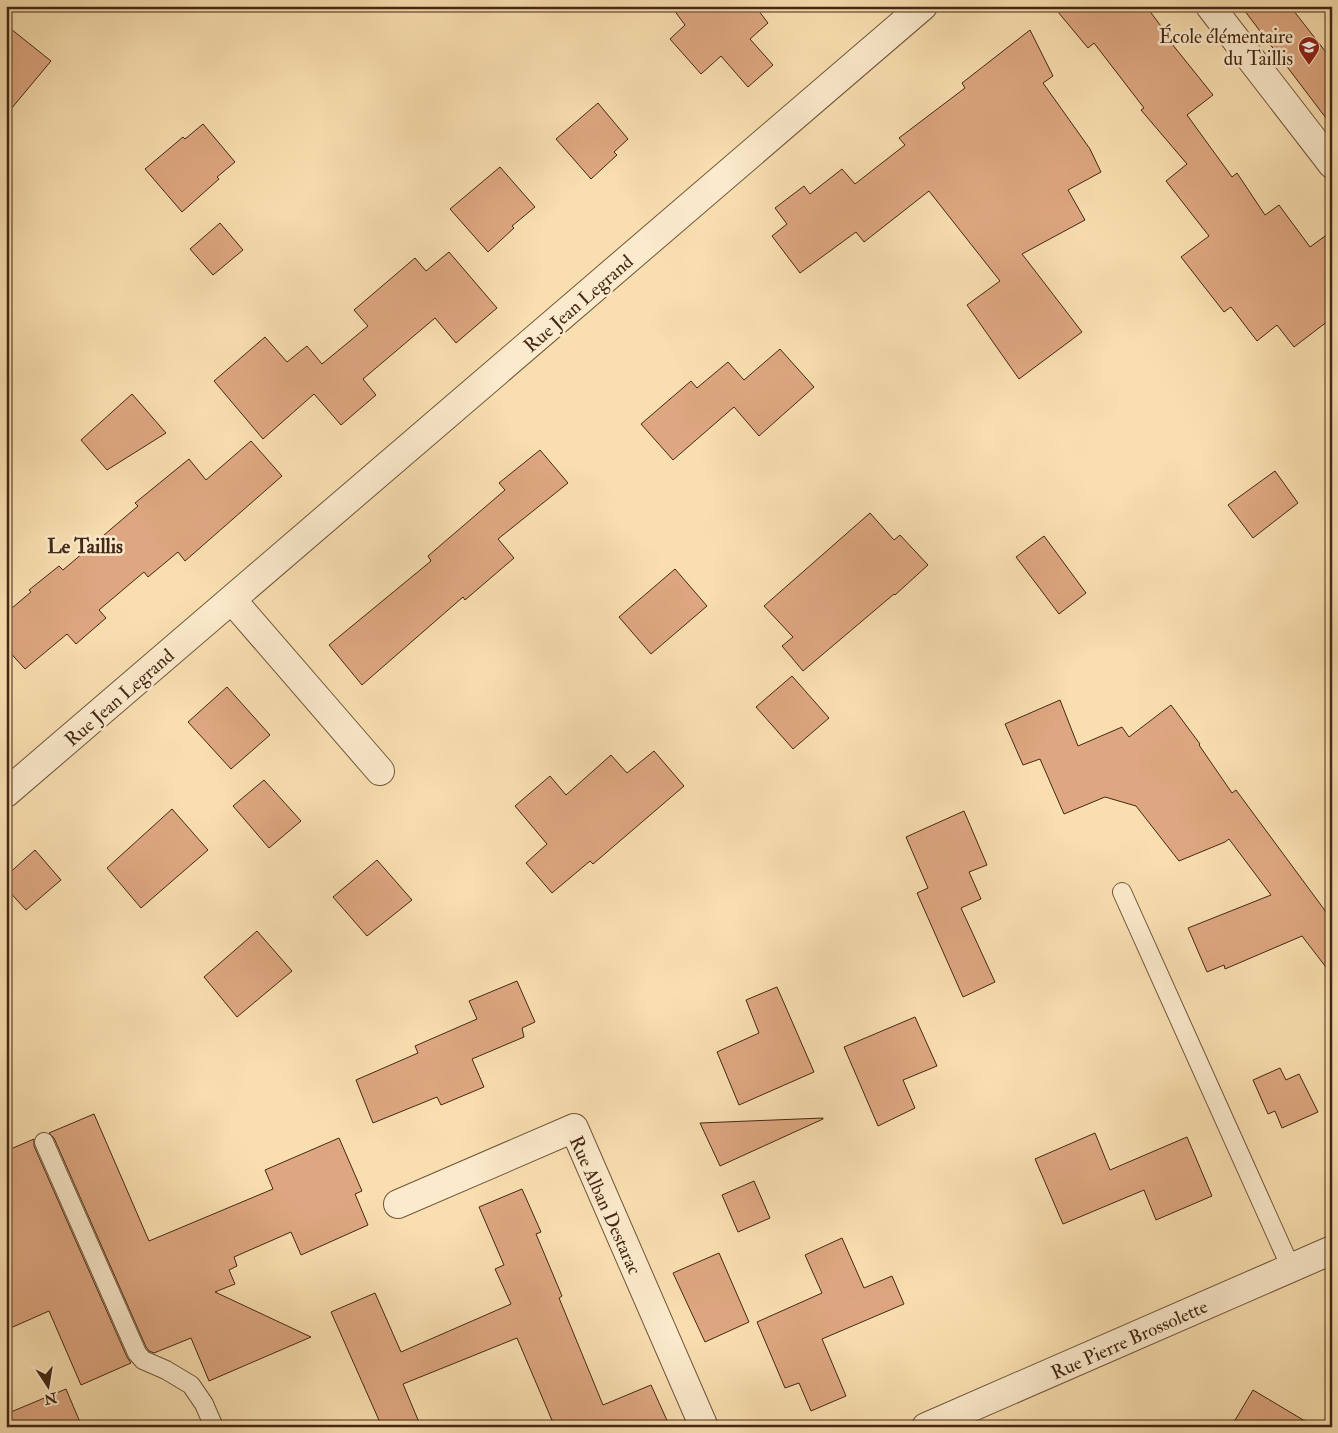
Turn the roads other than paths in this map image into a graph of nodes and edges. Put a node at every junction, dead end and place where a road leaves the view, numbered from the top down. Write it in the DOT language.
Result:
graph roads {
  1 [pos="923,6"];
  2 [pos="1210,6"];
  3 [pos="1332,164"];
  4 [pos="232,600"];
  5 [pos="380,771"];
  6 [pos="6,793"];
  7 [pos="1122,892"];
  8 [pos="44,1142"];
  9 [pos="398,1204"];
  10 [pos="1332,1250"];
  11 [pos="1291,1268"];
  12 [pos="214,1427"];
  13 [pos="704,1427"];
  14 [pos="926,1427"];
  1 -- 4 [label="street, Rue Jean Legrand"];
  2 -- 3 [label="street"];
  4 -- 5 [label="street"];
  4 -- 6 [label="street, Rue Jean Legrand"];
  7 -- 11 [label="lane"];
  8 -- 12 [label="lane"];
  9 -- 13 [label="street, Rue Alban Destarac"];
  10 -- 11 [label="street, Rue Pierre Brossolette"];
  11 -- 14 [label="street, Rue Pierre Brossolette"];
}
